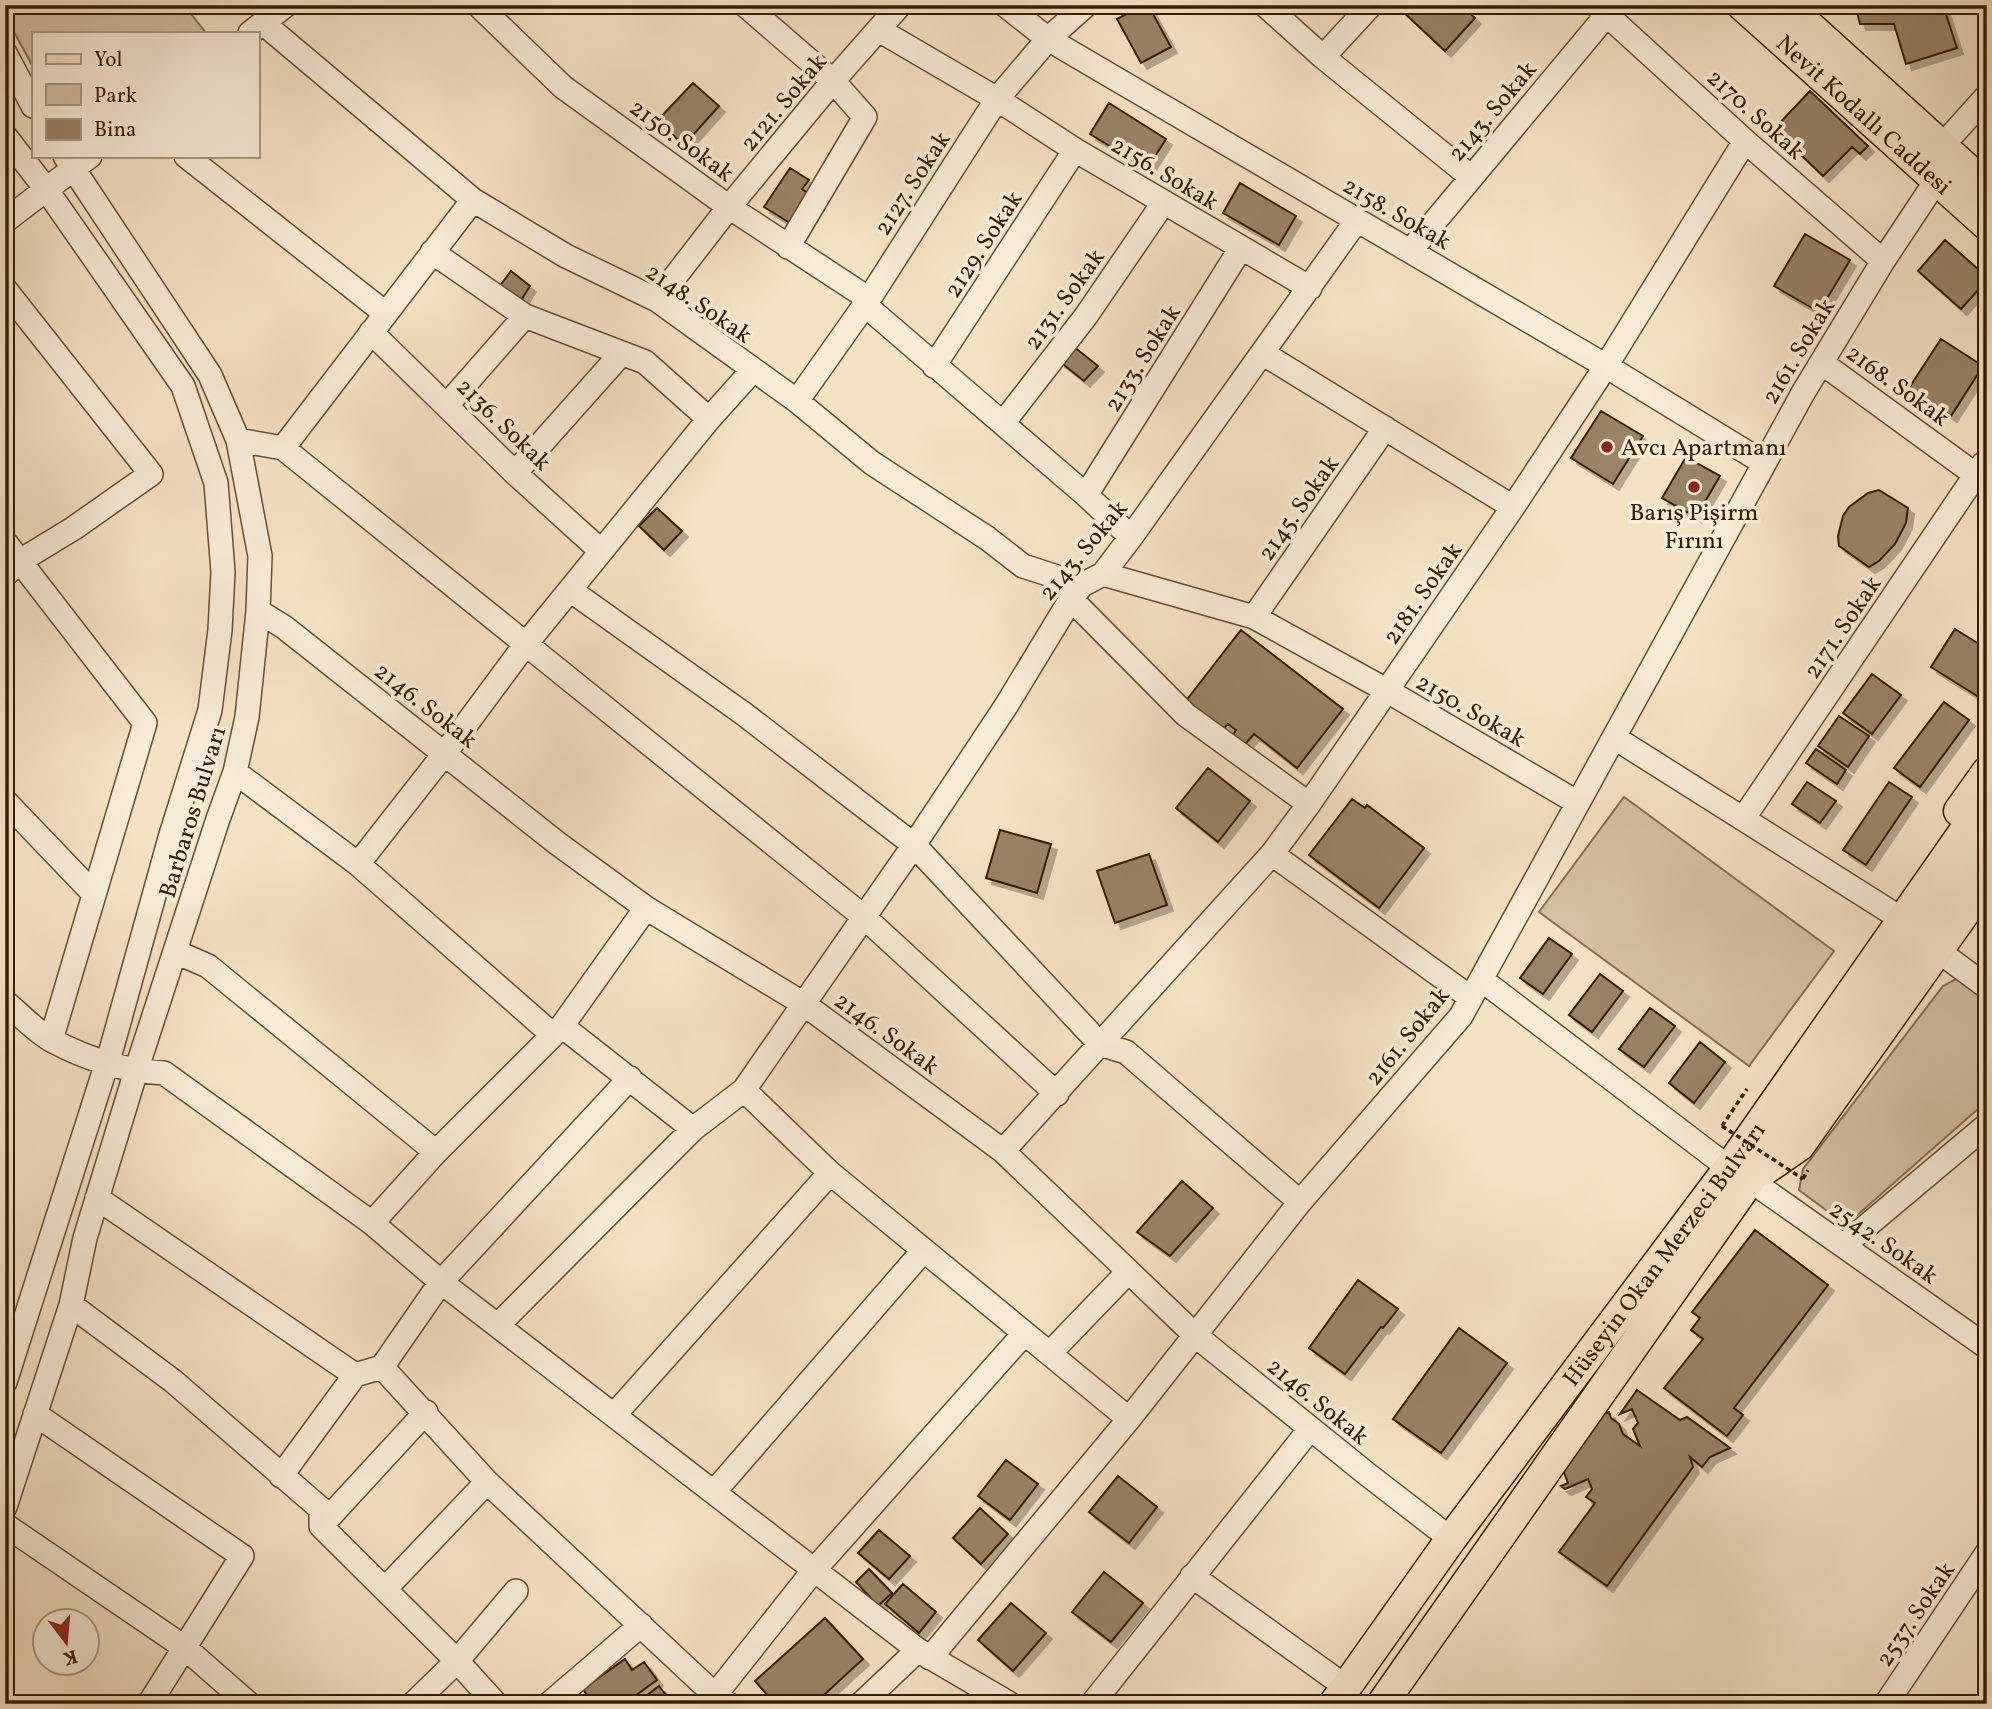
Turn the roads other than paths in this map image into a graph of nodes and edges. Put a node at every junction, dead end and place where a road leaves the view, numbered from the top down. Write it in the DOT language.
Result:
graph roads {
  1 [pos="286,5"];
  2 [pos="478,5"];
  3 [pos="745,5"];
  4 [pos="900,5"];
  5 [pos="1005,5"];
  6 [pos="1086,5"];
  7 [pos="1265,5"];
  8 [pos="1371,5"];
  9 [pos="1742,5"];
  10 [pos="1606,8"];
  11 [pos="1802,10"];
  12 [pos="257,28"];
  13 [pos="879,30"];
  14 [pos="1048,39"];
  15 [pos="5,53"];
  16 [pos="1323,57"];
  17 [pos="833,81"];
  18 [pos="1987,96"];
  19 [pos="997,99"];
  20 [pos="32,104"];
  21 [pos="5,136"];
  22 [pos="1745,141"];
  23 [pos="1942,146"];
  24 [pos="1075,150"];
  25 [pos="189,158"];
  26 [pos="76,160"];
  27 [pos="1471,177"];
  28 [pos="1936,181"];
  29 [pos="1987,187"];
  30 [pos="46,189"];
  31 [pos="473,200"];
  32 [pos="1164,202"];
  33 [pos="729,207"];
  34 [pos="1357,220"];
  35 [pos="5,221"];
  36 [pos="1987,225"];
  37 [pos="788,247"];
  38 [pos="1241,248"];
  39 [pos="1411,250"];
  40 [pos="432,252"];
  41 [pos="1883,261"];
  42 [pos="1310,288"];
  43 [pos="5,289"];
  44 [pos="657,300"];
  45 [pos="867,302"];
  46 [pos="385,313"];
  47 [pos="525,316"];
  48 [pos="371,332"];
  49 [pos="621,354"];
  50 [pos="1264,354"];
  51 [pos="1822,363"];
  52 [pos="934,366"];
  53 [pos="1606,366"];
  54 [pos="753,370"];
  55 [pos="797,401"];
  56 [pos="447,405"];
  57 [pos="709,419"];
  58 [pos="1003,423"];
  59 [pos="1385,428"];
  60 [pos="239,440"];
  61 [pos="283,448"];
  62 [pos="1764,463"];
  63 [pos="1982,469"];
  64 [pos="515,473"];
  65 [pos="1086,495"];
  66 [pos="1513,507"];
  67 [pos="1131,537"];
  68 [pos="5,542"];
  69 [pos="601,551"];
  70 [pos="13,568"];
  71 [pos="1102,574"];
  72 [pos="570,590"];
  73 [pos="1076,592"];
  74 [pos="258,611"];
  75 [pos="1254,617"];
  76 [pos="525,645"];
  77 [pos="1386,690"];
  78 [pos="1615,738"];
  79 [pos="446,753"];
  80 [pos="235,772"];
  81 [pos="1987,772"];
  82 [pos="1987,799"];
  83 [pos="5,801"];
  84 [pos="1578,803"];
  85 [pos="1309,804"];
  86 [pos="1743,819"];
  87 [pos="1987,842"];
  88 [pos="914,845"];
  89 [pos="1272,854"];
  90 [pos="358,864"];
  91 [pos="1987,881"];
  92 [pos="94,894"];
  93 [pos="646,908"];
  94 [pos="1889,911"];
  95 [pos="864,917"];
  96 [pos="1937,950"];
  97 [pos="176,952"];
  98 [pos="1987,987"];
  99 [pos="1477,989"];
  100 [pos="5,1002"];
  101 [pos="804,1004"];
  102 [pos="557,1030"];
  103 [pos="51,1040"];
  104 [pos="1100,1044"];
  105 [pos="107,1063"];
  106 [pos="136,1071"];
  107 [pos="629,1078"];
  108 [pos="744,1090"];
  109 [pos="1057,1094"];
  110 [pos="1987,1125"];
  111 [pos="693,1129"];
  112 [pos="1003,1151"];
  113 [pos="436,1152"];
  114 [pos="830,1173"];
  115 [pos="1739,1174"];
  116 [pos="97,1198"];
  117 [pos="1300,1202"];
  118 [pos="372,1223"];
  119 [pos="1844,1245"];
  120 [pos="923,1251"];
  121 [pos="1128,1272"];
  122 [pos="441,1282"];
  123 [pos="71,1305"];
  124 [pos="499,1324"];
  125 [pos="1024,1334"];
  126 [pos="1196,1336"];
  127 [pos="1987,1347"];
  128 [pos="1050,1353"];
  129 [pos="382,1367"];
  130 [pos="7,1373"];
  131 [pos="355,1375"];
  132 [pos="426,1412"];
  133 [pos="35,1414"];
  134 [pos="615,1414"];
  135 [pos="1129,1419"];
  136 [pos="1310,1429"];
  137 [pos="281,1476"];
  138 [pos="488,1482"];
  139 [pos="713,1492"];
  140 [pos="5,1507"];
  141 [pos="5,1525"];
  142 [pos="321,1526"];
  143 [pos="1451,1539"];
  144 [pos="1987,1553"];
  145 [pos="814,1570"];
  146 [pos="1192,1576"];
  147 [pos="385,1589"];
  148 [pos="516,1591"];
  149 [pos="641,1625"];
  150 [pos="184,1647"];
  151 [pos="924,1654"];
  152 [pos="457,1661"];
  153 [pos="1340,1696"];
  154 [pos="716,1701"];
  155 [pos="149,1704"];
  156 [pos="248,1704"];
  157 [pos="413,1704"];
  158 [pos="496,1704"];
  159 [pos="549,1704"];
  160 [pos="861,1704"];
  161 [pos="1010,1704"];
  162 [pos="1092,1704"];
  163 [pos="1382,1704"];
  164 [pos="1886,1704"];
  1 -- 12 [label="street"];
  2 -- 33 [label="street, 2150. Sokak"];
  3 -- 17 [label="street"];
  4 -- 13 [label="street, 2121. Sokak"];
  5 -- 14 [label="street, 2158. Sokak"];
  6 -- 14 [label="street, 2127. Sokak"];
  7 -- 16 [label="street"];
  8 -- 16 [label="street"];
  9 -- 28 [label="main road, Nevit Kodallı Caddesi"];
  10 -- 22 [label="street, 2170. Sokak"];
  10 -- 27 [label="street, 2143. Sokak"];
  11 -- 23 [label="main road, Nevit Kodallı Caddesi"];
  12 -- 31 [label="street, 2148. Sokak"];
  13 -- 17 [label="street, 2121. Sokak"];
  13 -- 19 [label="street, 2156. Sokak"];
  14 -- 19 [label="street, 2127. Sokak"];
  14 -- 34 [label="street, 2158. Sokak"];
  15 -- 20 [label="street"];
  16 -- 27 [label="street"];
  17 -- 33 [label="street, 2121. Sokak"];
  17 -- 37 [label="street"];
  18 -- 23 [label="street"];
  19 -- 24 [label="street, 2156. Sokak"];
  19 -- 45 [label="street, 2127. Sokak"];
  21 -- 30 [label="street, Barbaros Bulvarı"];
  22 -- 41 [label="street, 2170. Sokak"];
  22 -- 53 [label="street, 2181. Sokak"];
  23 -- 29 [label="main road, Nevit Kodallı Caddesi"];
  24 -- 32 [label="street, 2156. Sokak"];
  24 -- 52 [label="street, 2129. Sokak"];
  25 -- 46 [label="street"];
  26 -- 30 [label="street"];
  26 -- 60 [label="street, Barbaros Bulvarı"];
  27 -- 39 [label="street, 2143. Sokak"];
  28 -- 36 [label="main road, Nevit Kodallı Caddesi"];
  28 -- 41 [label="street, 2161. Sokak"];
  30 -- 35 [label="street"];
  30 -- 105 [label="street, Barbaros Bulvarı"];
  31 -- 40 [label="street"];
  31 -- 44 [label="street, 2148. Sokak"];
  32 -- 38 [label="street, 2156. Sokak"];
  32 -- 58 [label="street, 2131. Sokak"];
  33 -- 37 [label="street, 2150. Sokak"];
  33 -- 44 [label="street, 2121. Sokak"];
  34 -- 39 [label="street, 2158. Sokak"];
  34 -- 42 [label="street, 2143. Sokak"];
  37 -- 45 [label="street, 2150. Sokak"];
  38 -- 42 [label="street, 2156. Sokak"];
  38 -- 65 [label="street, 2133. Sokak"];
  39 -- 53 [label="street, 2158. Sokak"];
  40 -- 46 [label="street"];
  40 -- 47 [label="street"];
  41 -- 51 [label="street, 2161. Sokak"];
  42 -- 50 [label="street, 2143. Sokak"];
  43 -- 70 [label="street"];
  44 -- 54 [label="street, 2148. Sokak"];
  45 -- 52 [label="street, 2150. Sokak"];
  45 -- 55 [label="street, 2127. Sokak"];
  46 -- 48 [label="street"];
  47 -- 49 [label="street"];
  47 -- 56 [label="street"];
  48 -- 56 [label="street, 2136. Sokak"];
  48 -- 61 [label="street"];
  49 -- 57 [label="street"];
  49 -- 64 [label="street"];
  50 -- 59 [label="street"];
  50 -- 67 [label="street, 2143. Sokak"];
  51 -- 62 [label="street, 2161. Sokak"];
  51 -- 63 [label="street, 2168. Sokak"];
  52 -- 58 [label="street, 2150. Sokak"];
  53 -- 62 [label="street, 2158. Sokak"];
  53 -- 66 [label="street, 2181. Sokak"];
  54 -- 55 [label="street, 2148. Sokak"];
  54 -- 57 [label="street"];
  55 -- 73 [label="street, 2148. Sokak"];
  56 -- 64 [label="street, 2136. Sokak"];
  57 -- 69 [label="street"];
  58 -- 65 [label="street, 2150. Sokak"];
  59 -- 66 [label="street"];
  59 -- 75 [label="street, 2145. Sokak"];
  60 -- 61 [label="street"];
  60 -- 74 [label="street, Barbaros Bulvarı"];
  61 -- 76 [label="street"];
  62 -- 78 [label="street, 2161. Sokak"];
  63 -- 86 [label="street, 2171. Sokak"];
  64 -- 69 [label="street, 2136. Sokak"];
  65 -- 67 [label="street, 2150. Sokak"];
  66 -- 77 [label="street, 2181. Sokak"];
  67 -- 71 [label="street, 2143. Sokak"];
  68 -- 70 [label="street"];
  69 -- 72 [label="street"];
  70 -- 92 [label="street"];
  71 -- 73 [label="street, 2143. Sokak"];
  71 -- 75 [label="street, 2150. Sokak"];
  72 -- 76 [label="street"];
  72 -- 88 [label="street"];
  73 -- 85 [label="street"];
  73 -- 88 [label="street, 2143. Sokak"];
  74 -- 79 [label="street, 2146. Sokak"];
  74 -- 80 [label="street, Barbaros Bulvarı"];
  75 -- 77 [label="street, 2150. Sokak"];
  76 -- 79 [label="street"];
  76 -- 95 [label="street"];
  77 -- 84 [label="street, 2150. Sokak"];
  77 -- 85 [label="street, 2181. Sokak"];
  78 -- 84 [label="street, 2161. Sokak"];
  78 -- 86 [label="street"];
  79 -- 90 [label="street"];
  79 -- 93 [label="street, 2146. Sokak"];
  80 -- 90 [label="street"];
  80 -- 97 [label="street, Barbaros Bulvarı"];
  81 -- 94 [label="main road"];
  82 -- 115 [label="main road, Hüseyin Okan Merzeci Bulvarı"];
  83 -- 92 [label="street"];
  84 -- 99 [label="street, 2161. Sokak"];
  85 -- 89 [label="street, 2181. Sokak"];
  86 -- 94 [label="street"];
  87 -- 115 [label="main road, Hüseyin Okan Merzeci Bulvarı"];
  88 -- 95 [label="street, 2143. Sokak"];
  88 -- 104 [label="street"];
  89 -- 99 [label="street, 2542. Sokak"];
  89 -- 104 [label="street, 2181. Sokak"];
  90 -- 102 [label="street"];
  91 -- 96 [label="main road"];
  92 -- 103 [label="street"];
  93 -- 101 [label="street, 2146. Sokak"];
  93 -- 102 [label="street"];
  94 -- 115 [label="main road"];
  95 -- 101 [label="street, 2143. Sokak"];
  95 -- 109 [label="street"];
  96 -- 98 [label="street"];
  96 -- 115 [label="main road"];
  97 -- 106 [label="street, Barbaros Bulvarı"];
  97 -- 113 [label="street"];
  99 -- 115 [label="street, 2542. Sokak"];
  99 -- 117 [label="street, 2161. Sokak"];
  100 -- 103 [label="street"];
  101 -- 108 [label="street, 2143. Sokak"];
  101 -- 112 [label="street, 2146. Sokak"];
  102 -- 107 [label="street"];
  102 -- 113 [label="street"];
  103 -- 105 [label="street"];
  104 -- 109 [label="street, 2181. Sokak"];
  104 -- 117 [label="street"];
  105 -- 106 [label="street"];
  105 -- 130 [label="street, Barbaros Bulvarı"];
  106 -- 116 [label="street, Barbaros Bulvarı"];
  106 -- 118 [label="street"];
  107 -- 111 [label="street"];
  107 -- 122 [label="street"];
  108 -- 111 [label="street, 2143. Sokak"];
  108 -- 114 [label="street"];
  109 -- 112 [label="street, 2181. Sokak"];
  110 -- 119 [label="street"];
  111 -- 124 [label="street, 2143. Sokak"];
  112 -- 121 [label="street, 2146. Sokak"];
  113 -- 118 [label="street"];
  114 -- 120 [label="street"];
  114 -- 134 [label="street"];
  115 -- 119 [label="street, 2542. Sokak"];
  115 -- 143 [label="main road, Hüseyin Okan Merzeci Bulvarı"];
  115 -- 163 [label="main road, Hüseyin Okan Merzeci Bulvarı"];
  116 -- 123 [label="street, Barbaros Bulvarı"];
  116 -- 131 [label="street"];
  117 -- 126 [label="street, 2161. Sokak"];
  118 -- 122 [label="street"];
  119 -- 127 [label="street, 2542. Sokak"];
  120 -- 125 [label="street"];
  120 -- 139 [label="street"];
  121 -- 126 [label="street, 2146. Sokak"];
  121 -- 128 [label="street"];
  122 -- 124 [label="street"];
  122 -- 129 [label="street"];
  123 -- 133 [label="street, Barbaros Bulvarı"];
  123 -- 137 [label="street"];
  124 -- 134 [label="street"];
  125 -- 128 [label="street"];
  125 -- 145 [label="street"];
  126 -- 135 [label="street, 2161. Sokak"];
  126 -- 136 [label="street, 2146. Sokak"];
  128 -- 135 [label="street"];
  129 -- 131 [label="street"];
  129 -- 132 [label="street"];
  131 -- 137 [label="street"];
  132 -- 138 [label="street"];
  132 -- 142 [label="street"];
  133 -- 140 [label="street, Barbaros Bulvarı"];
  133 -- 150 [label="street"];
  134 -- 139 [label="street"];
  135 -- 151 [label="street, 2161. Sokak"];
  136 -- 143 [label="street, 2146. Sokak"];
  136 -- 146 [label="street"];
  137 -- 142 [label="street"];
  138 -- 147 [label="street"];
  138 -- 149 [label="street"];
  139 -- 145 [label="street"];
  141 -- 150 [label="street"];
  142 -- 147 [label="street"];
  143 -- 153 [label="main road, Hüseyin Okan Merzeci Bulvarı"];
  144 -- 164 [label="street, 2537. Sokak"];
  145 -- 151 [label="street"];
  145 -- 154 [label="street"];
  146 -- 153 [label="street"];
  146 -- 162 [label="street"];
  147 -- 152 [label="street"];
  148 -- 152 [label="street"];
  149 -- 154 [label="street"];
  149 -- 159 [label="street"];
  150 -- 155 [label="street"];
  150 -- 156 [label="street"];
  151 -- 160 [label="street, 2161. Sokak"];
  151 -- 161 [label="street"];
  152 -- 157 [label="street"];
  152 -- 158 [label="street"];
}
